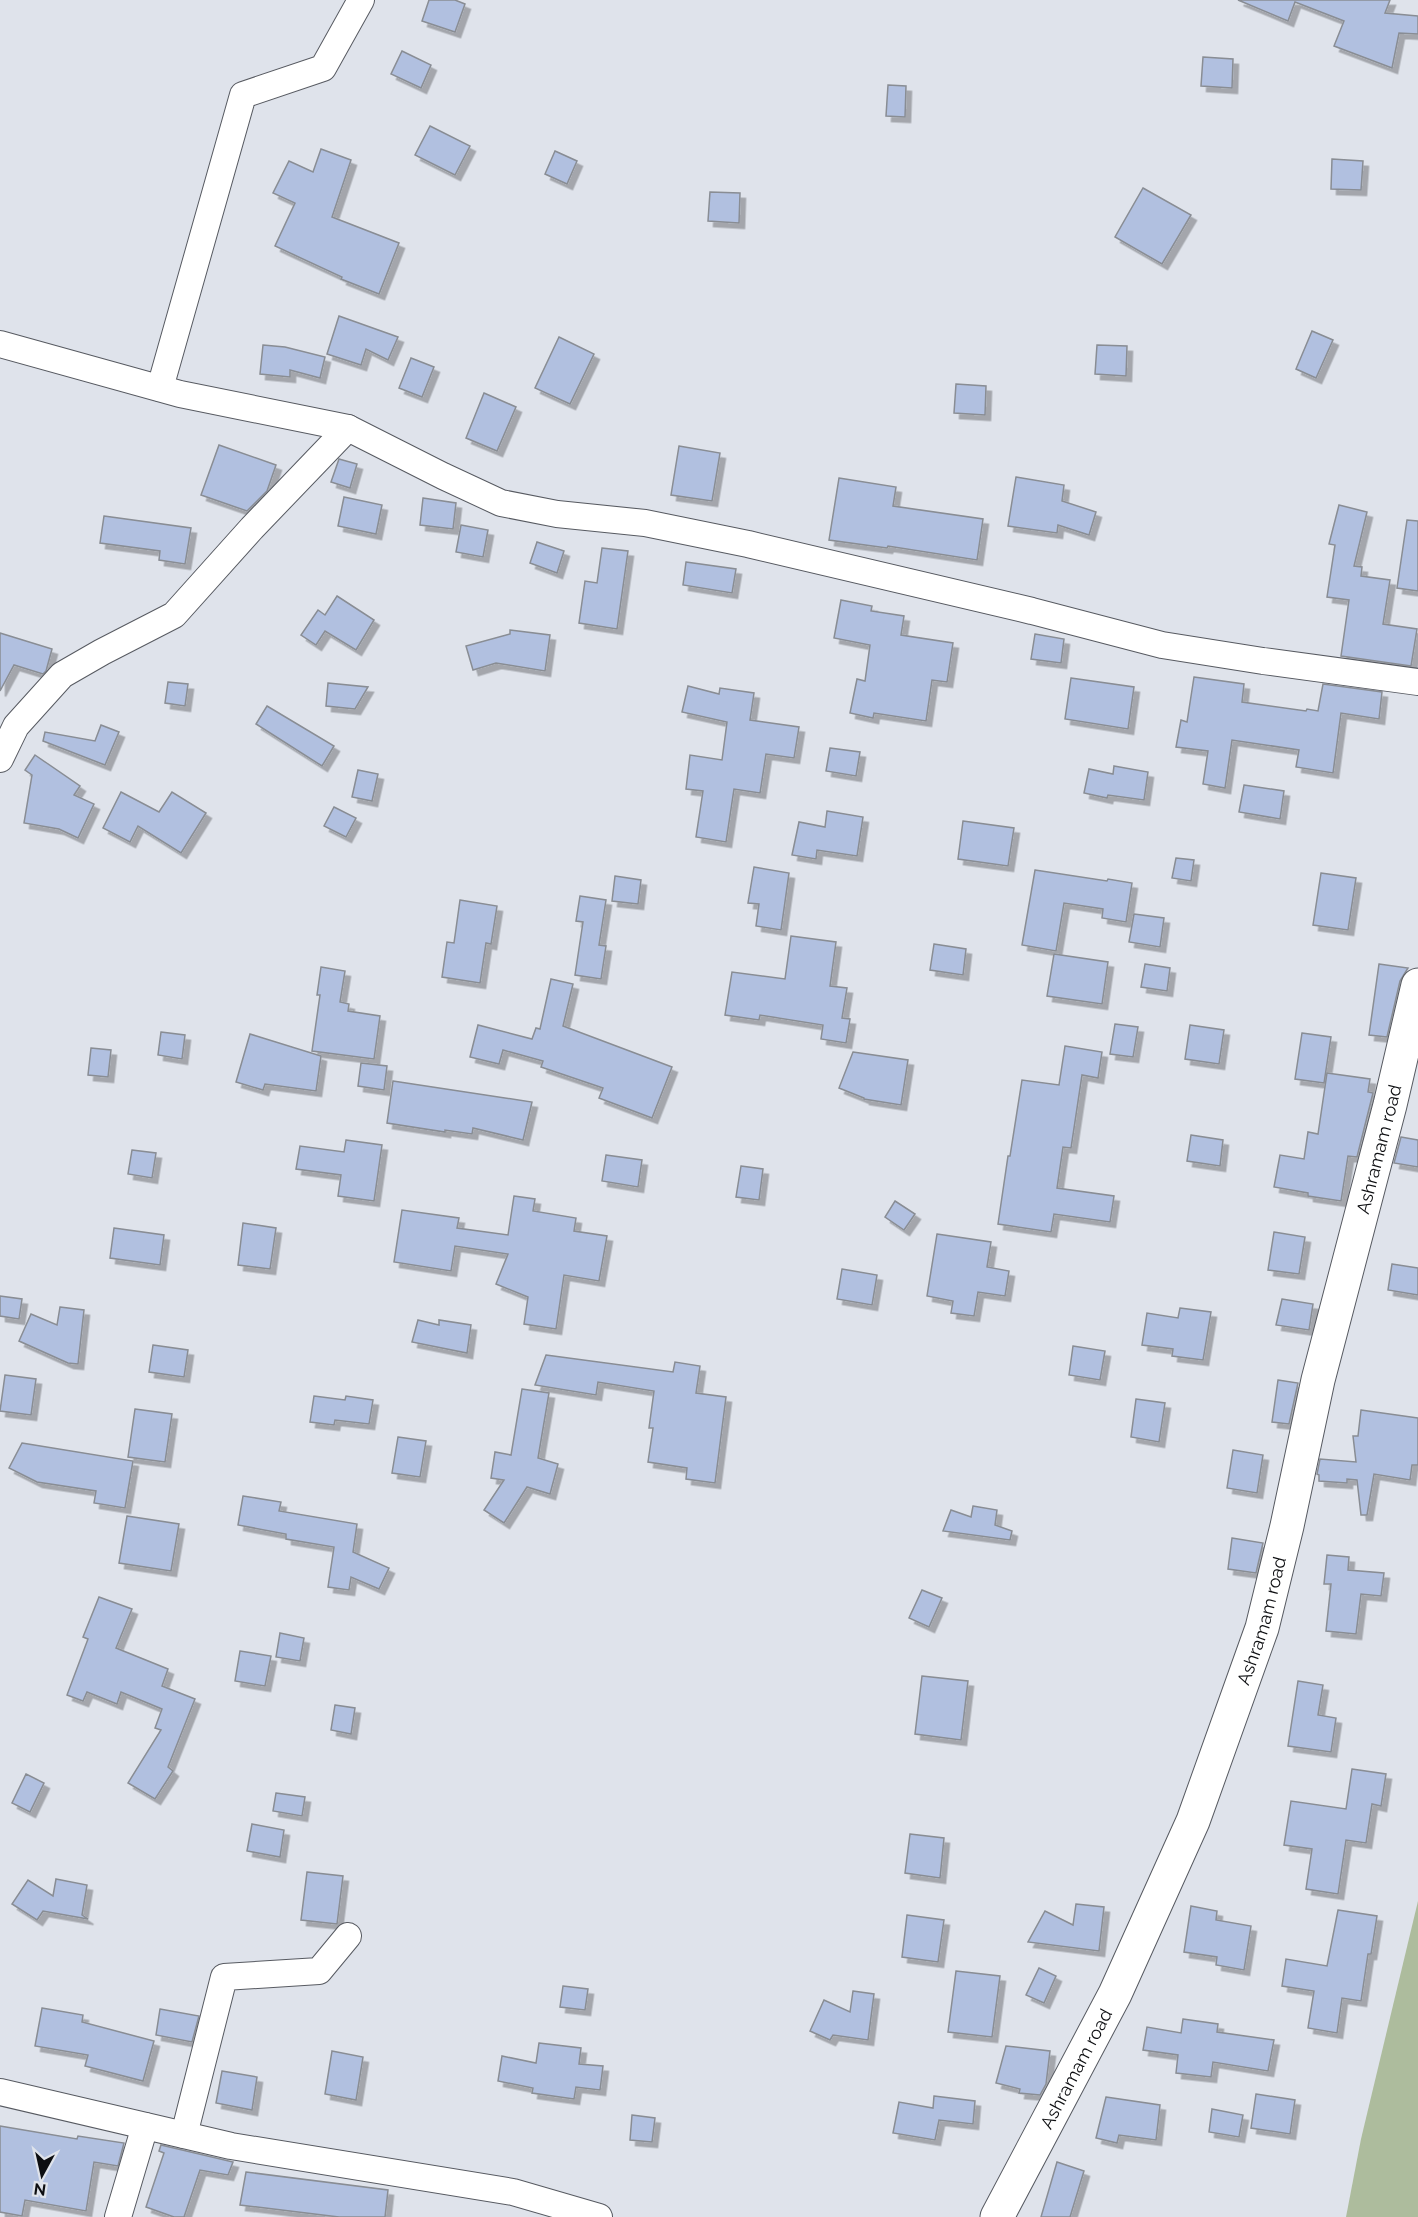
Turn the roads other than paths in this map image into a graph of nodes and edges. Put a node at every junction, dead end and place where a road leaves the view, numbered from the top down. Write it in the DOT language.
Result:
graph roads {
  1 [pos="361,0"];
  2 [pos="0,344"];
  3 [pos="160,388"];
  4 [pos="348,428"];
  5 [pos="1418,682"];
  6 [pos="0,759"];
  7 [pos="1418,985"];
  8 [pos="348,1936"];
  9 [pos="0,2092"];
  10 [pos="145,2126"];
  11 [pos="184,2135"];
  12 [pos="118,2217"];
  13 [pos="599,2217"];
  14 [pos="997,2217"];
  1 -- 3 [label="street"];
  2 -- 3 [label="street"];
  3 -- 4 [label="street"];
  4 -- 5 [label="street"];
  4 -- 6 [label="street"];
  7 -- 14 [label="main road, Ashramam road"];
  8 -- 11 [label="street"];
  9 -- 10 [label="street"];
  10 -- 11 [label="street"];
  10 -- 12 [label="street"];
  11 -- 13 [label="street"];
}
